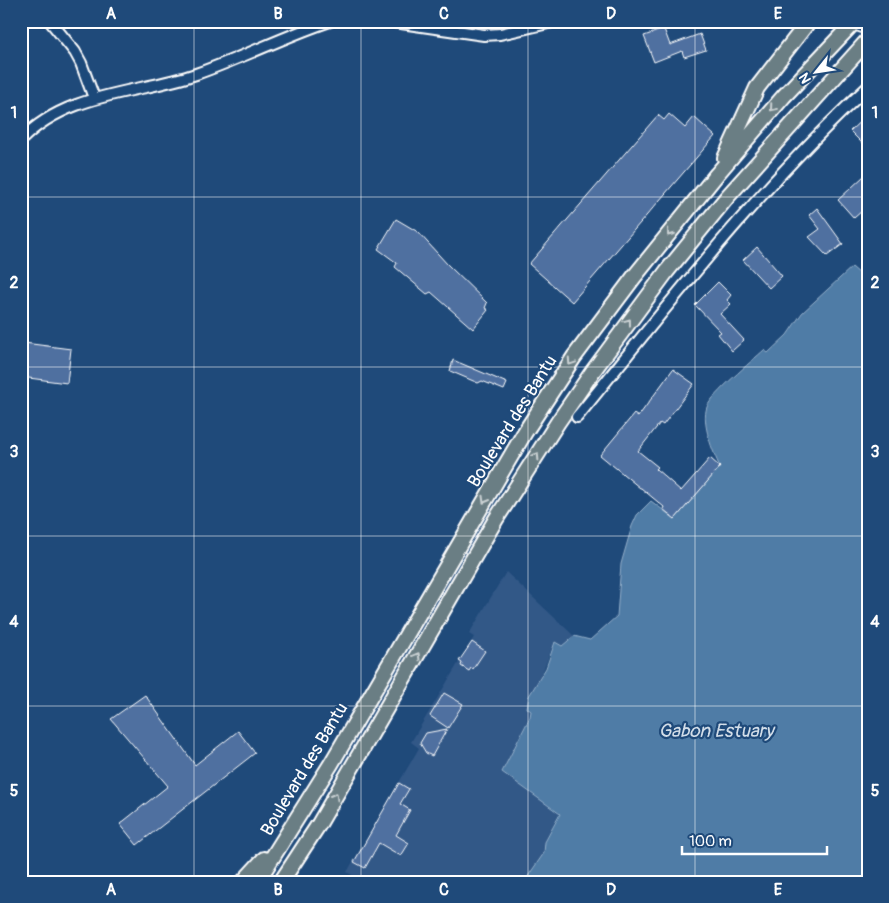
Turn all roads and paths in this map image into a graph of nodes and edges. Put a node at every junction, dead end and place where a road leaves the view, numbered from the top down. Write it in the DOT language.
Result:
graph roads {
  1 [pos="50,21"];
  2 [pos="330,21"];
  3 [pos="387,21"];
  4 [pos="557,21"];
  5 [pos="809,21"];
  6 [pos="851,22"];
  7 [pos="868,29"];
  8 [pos="868,40"];
  9 [pos="868,87"];
  10 [pos="94,98"];
  11 [pos="21,140"];
  12 [pos="717,174"];
  13 [pos="577,417"];
  14 [pos="319,824"];
  15 [pos="290,830"];
  16 [pos="244,882"];
  17 [pos="257,882"];
  18 [pos="281,882"];
  19 [pos="290,882"];
  1 -- 10 [label="street"];
  2 -- 10 [label="street"];
  3 -- 4 [label="street"];
  5 -- 12 [label="highway"];
  6 -- 7 [label="street"];
  6 -- 12 [label="highway, Boulevard des Bantu, one-way"];
  14 -- 8 [label="highway, one-way"];
  9 -- 13 [label="street"];
  10 -- 11 [label="street"];
  12 -- 15 [label="highway, Boulevard des Bantu, one-way"];
  14 -- 18 [label="highway"];
  14 -- 19 [label="highway"];
  15 -- 16 [label="highway"];
  15 -- 17 [label="highway, Boulevard des Bantu"];
}
